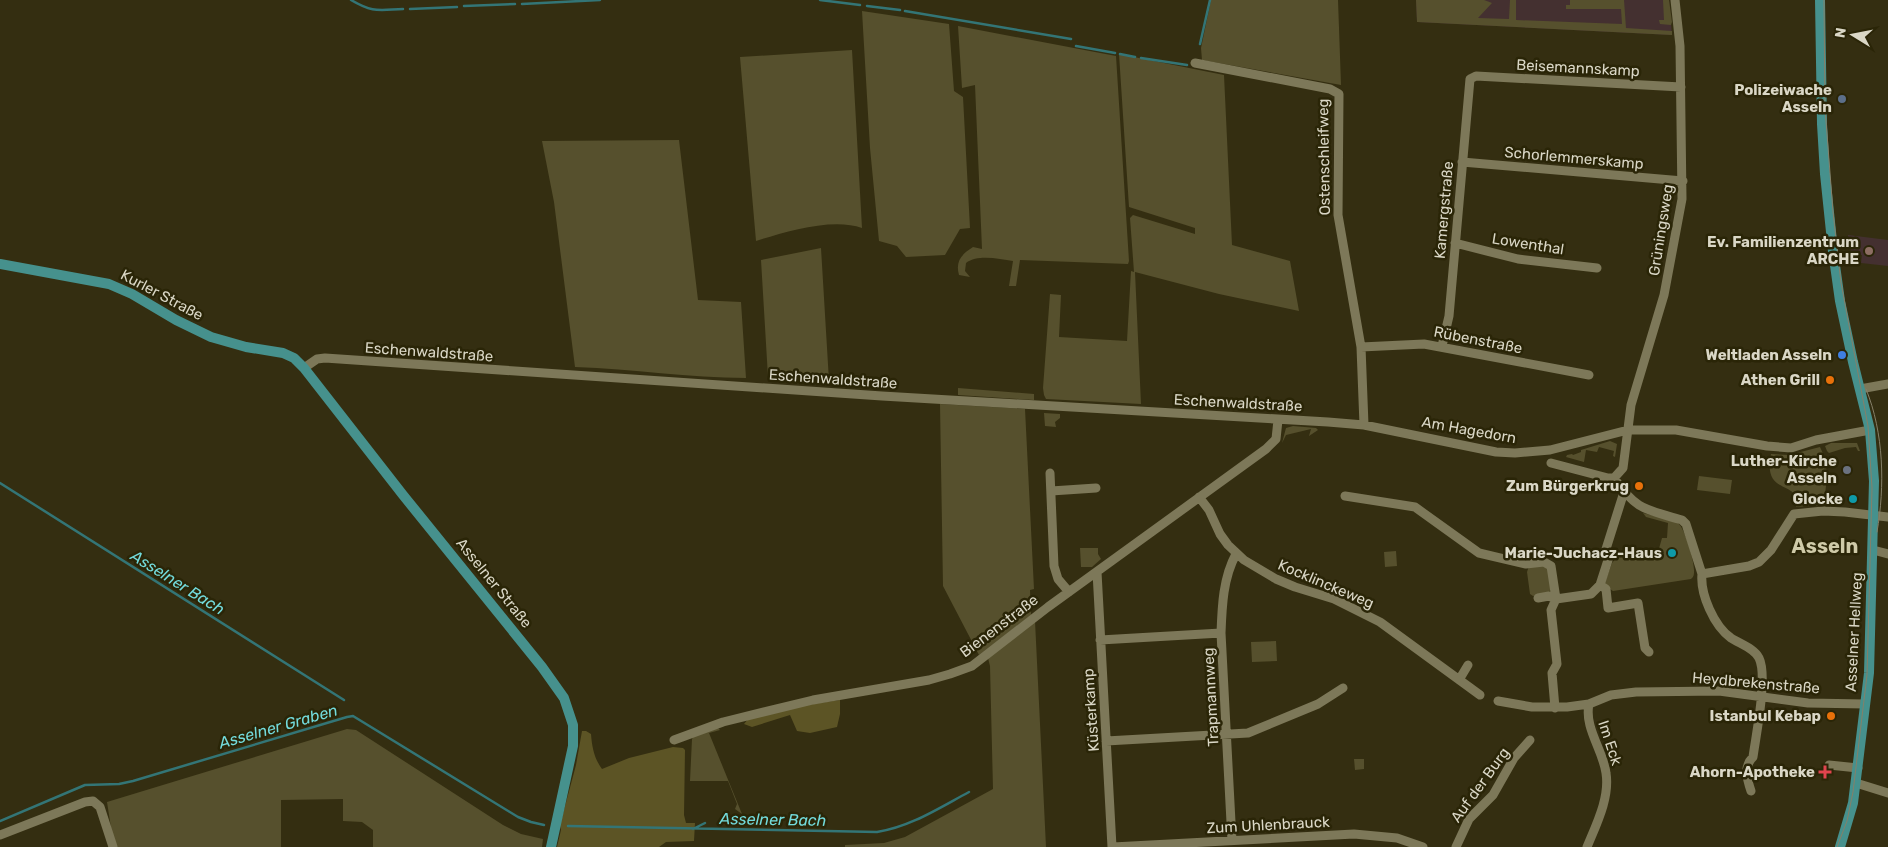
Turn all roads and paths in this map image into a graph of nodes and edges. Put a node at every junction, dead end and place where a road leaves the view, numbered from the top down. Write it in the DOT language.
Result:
graph roads {
  1 [pos="1675,0"];
  2 [pos="1820,0"];
  3 [pos="1195,63"];
  4 [pos="1473,77"];
  5 [pos="1681,87"];
  6 [pos="1462,162"];
  7 [pos="1683,181"];
  8 [pos="1455,243"];
  9 [pos="0,264"];
  10 [pos="1596,268"];
  11 [pos="1442,346"];
  12 [pos="1361,347"];
  13 [pos="304,368"];
  14 [pos="1589,375"];
  15 [pos="1888,384"];
  16 [pos="1860,389"];
  17 [pos="1278,420"];
  18 [pos="1364,425"];
  19 [pos="1628,430"];
  20 [pos="1870,430"];
  21 [pos="1551,463"];
  22 [pos="1050,473"];
  23 [pos="1614,478"];
  24 [pos="1096,488"];
  25 [pos="1051,490"];
  26 [pos="1624,492"];
  27 [pos="1345,496"];
  28 [pos="1200,497"];
  29 [pos="1874,515"];
  30 [pos="1888,517"];
  31 [pos="1873,550"];
  32 [pos="1236,554"];
  33 [pos="1888,554"];
  34 [pos="1097,572"];
  35 [pos="1702,574"];
  36 [pos="1600,585"];
  37 [pos="1069,592"];
  38 [pos="1538,598"];
  39 [pos="1556,599"];
  40 [pos="1221,633"];
  41 [pos="1100,640"];
  42 [pos="1649,652"];
  43 [pos="1468,666"];
  44 [pos="1459,680"];
  45 [pos="1342,688"];
  46 [pos="1480,695"];
  47 [pos="1760,698"];
  48 [pos="1498,701"];
  49 [pos="1589,704"];
  50 [pos="1865,704"];
  51 [pos="1555,708"];
  52 [pos="1226,734"];
  53 [pos="674,740"];
  54 [pos="1530,740"];
  55 [pos="1106,741"];
  56 [pos="1829,765"];
  57 [pos="1858,768"];
  58 [pos="1856,783"];
  59 [pos="1751,791"];
  60 [pos="1888,793"];
  61 [pos="0,835"];
  62 [pos="1232,840"];
  63 [pos="113,847"];
  64 [pos="551,847"];
  65 [pos="1113,847"];
  66 [pos="1423,847"];
  67 [pos="1456,847"];
  68 [pos="1587,847"];
  69 [pos="1840,847"];
  1 -- 5 [label="street, Grüningsweg"];
  2 -- 16 [label="main road, Asselner Hellweg"];
  3 -- 12 [label="street, Ostenschleifweg"];
  4 -- 5 [label="street, Beisemannskamp"];
  4 -- 6 [label="street, Kamergstraße"];
  5 -- 7 [label="street, Grüningsweg"];
  6 -- 7 [label="street, Schorlemmerskamp"];
  6 -- 8 [label="street, Kamergstraße"];
  7 -- 19 [label="street, Grüningsweg"];
  8 -- 10 [label="street, Lowenthal"];
  8 -- 11 [label="street, Kamergstraße"];
  9 -- 13 [label="main road, Kurler Straße"];
  11 -- 12 [label="street, Rübenstraße"];
  11 -- 14 [label="street, Rübenstraße"];
  12 -- 18 [label="street, Ostenschleifweg"];
  13 -- 17 [label="street, Eschenwaldstraße"];
  13 -- 64 [label="main road, Asselner Straße"];
  15 -- 16 [label="street"];
  16 -- 20 [label="main road, Asselner Hellweg"];
  17 -- 18 [label="street, Eschenwaldstraße"];
  17 -- 28 [label="street, Bienenstraße"];
  18 -- 19 [label="street, Am Hagedorn"];
  19 -- 20 [label="street, Am Hagedorn"];
  19 -- 23 [label="street"];
  20 -- 29 [label="main road, Asselner Hellweg"];
  21 -- 23 [label="street"];
  22 -- 25 [label="street"];
  23 -- 26 [label="street"];
  24 -- 25 [label="street"];
  25 -- 37 [label="street"];
  26 -- 35 [label="street"];
  26 -- 36 [label="street"];
  27 -- 39 [label="street"];
  28 -- 32 [label="street, Kocklinckeweg"];
  28 -- 34 [label="street, Bienenstraße"];
  29 -- 30 [label="street"];
  29 -- 31 [label="main road, Asselner Hellweg"];
  29 -- 35 [label="street"];
  31 -- 33 [label="street"];
  31 -- 50 [label="main road, Asselner Hellweg"];
  32 -- 40 [label="street, Trapmannweg"];
  32 -- 44 [label="street, Kocklinckeweg"];
  34 -- 37 [label="street, Bienenstraße"];
  34 -- 41 [label="street, Küsterkamp"];
  35 -- 47 [label="street"];
  36 -- 39 [label="street"];
  36 -- 42 [label="street"];
  37 -- 53 [label="street, Bienenstraße"];
  38 -- 39 [label="street"];
  39 -- 51 [label="street"];
  40 -- 41 [label="street"];
  40 -- 52 [label="street, Trapmannweg"];
  41 -- 55 [label="street, Küsterkamp"];
  43 -- 44 [label="street"];
  44 -- 46 [label="street, Kocklinckeweg"];
  45 -- 52 [label="street"];
  47 -- 49 [label="street, Heydbrekenstraße"];
  47 -- 50 [label="street, Heydbrekenstraße"];
  47 -- 59 [label="street"];
  48 -- 51 [label="street, Heydbrekenstraße"];
  49 -- 51 [label="street, Heydbrekenstraße"];
  49 -- 68 [label="street, Im Eck"];
  50 -- 57 [label="main road, Asselner Hellweg"];
  52 -- 55 [label="street"];
  52 -- 62 [label="street, Trapmannweg"];
  54 -- 67 [label="street, Auf der Burg"];
  55 -- 65 [label="street, Küsterkamp"];
  56 -- 57 [label="street"];
  57 -- 58 [label="main road, Asselner Hellweg"];
  58 -- 60 [label="street"];
  58 -- 69 [label="main road, Asselner Hellweg"];
  61 -- 63 [label="street"];
  62 -- 65 [label="street, Zum Uhlenbrauck"];
  62 -- 66 [label="street, Zum Uhlenbrauck"];
}
